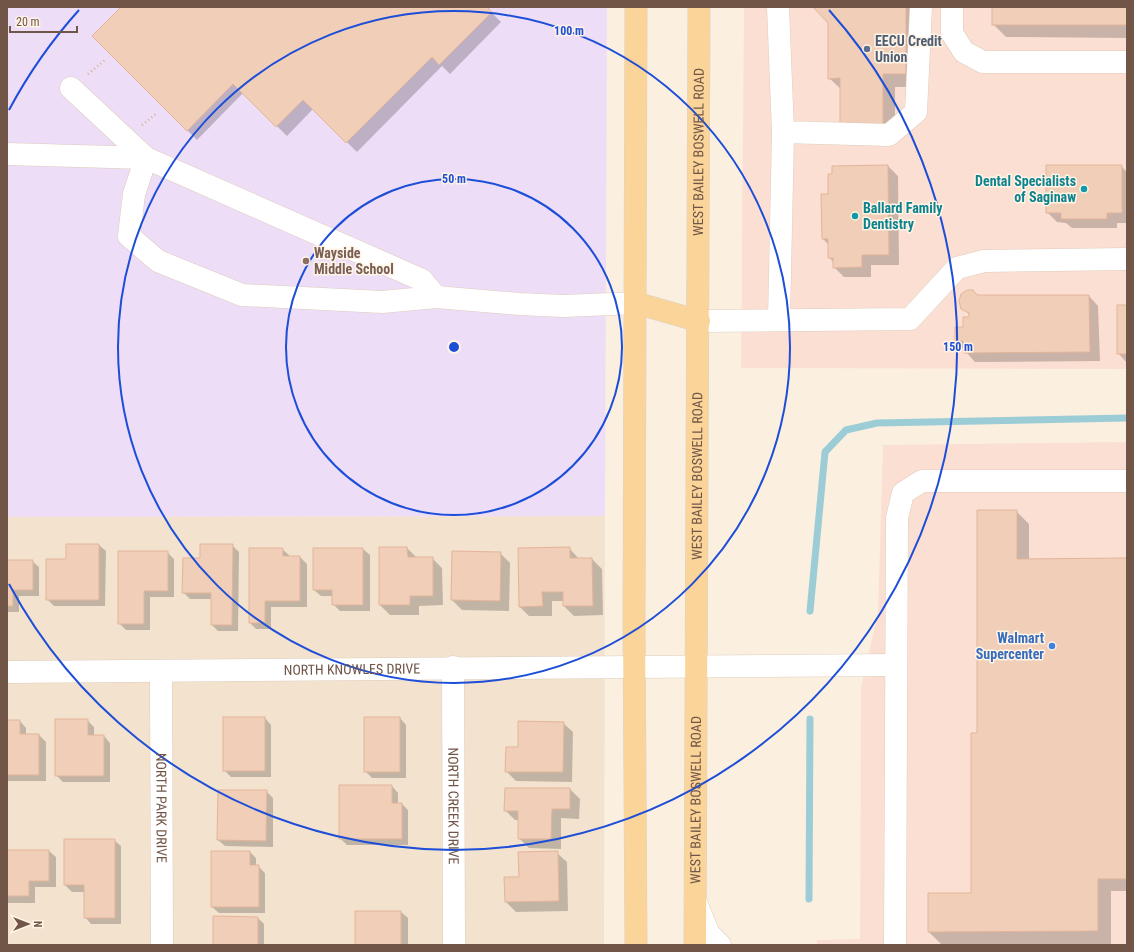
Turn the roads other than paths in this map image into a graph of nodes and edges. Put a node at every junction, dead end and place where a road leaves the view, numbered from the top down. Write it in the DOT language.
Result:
graph roads {
  1 [pos="636,7"];
  2 [pos="699,7"];
  3 [pos="778,7"];
  4 [pos="921,7"];
  5 [pos="952,7"];
  6 [pos="1127,62"];
  7 [pos="72,88"];
  8 [pos="783,132"];
  9 [pos="7,154"];
  10 [pos="146,158"];
  11 [pos="1127,260"];
  12 [pos="436,298"];
  13 [pos="636,303"];
  14 [pos="779,320"];
  15 [pos="699,321"];
  16 [pos="1127,481"];
  17 [pos="697,665"];
  18 [pos="896,665"];
  19 [pos="634,666"];
  20 [pos="453,667"];
  21 [pos="7,672"];
  22 [pos="161,672"];
  23 [pos="694,898"];
  24 [pos="162,945"];
  25 [pos="454,945"];
  26 [pos="636,945"];
  27 [pos="695,945"];
  28 [pos="720,945"];
  29 [pos="896,945"];
  1 -- 13 [label="main road"];
  2 -- 15 [label="main road, WEST BAILEY BOSWELL ROAD"];
  3 -- 8 [label="street"];
  4 -- 8 [label="street"];
  5 -- 6 [label="street"];
  7 -- 10 [label="street"];
  8 -- 14 [label="street"];
  9 -- 10 [label="street"];
  10 -- 12 [label="street"];
  10 -- 12 [label="street"];
  11 -- 14 [label="street"];
  12 -- 13 [label="street"];
  13 -- 15 [label="main road"];
  13 -- 19 [label="main road"];
  14 -- 15 [label="street"];
  15 -- 17 [label="main road, WEST BAILEY BOSWELL ROAD"];
  16 -- 18 [label="street"];
  17 -- 18 [label="street, NORTH KNOWLES DRIVE"];
  17 -- 19 [label="street, NORTH KNOWLES DRIVE"];
  17 -- 23 [label="main road, WEST BAILEY BOSWELL ROAD"];
  18 -- 29 [label="street"];
  19 -- 20 [label="street, NORTH KNOWLES DRIVE"];
  19 -- 26 [label="main road"];
  20 -- 22 [label="street, NORTH KNOWLES DRIVE"];
  20 -- 25 [label="street, NORTH CREEK DRIVE"];
  21 -- 22 [label="street, NORTH KNOWLES DRIVE"];
  22 -- 24 [label="street, NORTH PARK DRIVE"];
  23 -- 27 [label="main road, WEST BAILEY BOSWELL ROAD"];
  23 -- 28 [label="street"];
}
